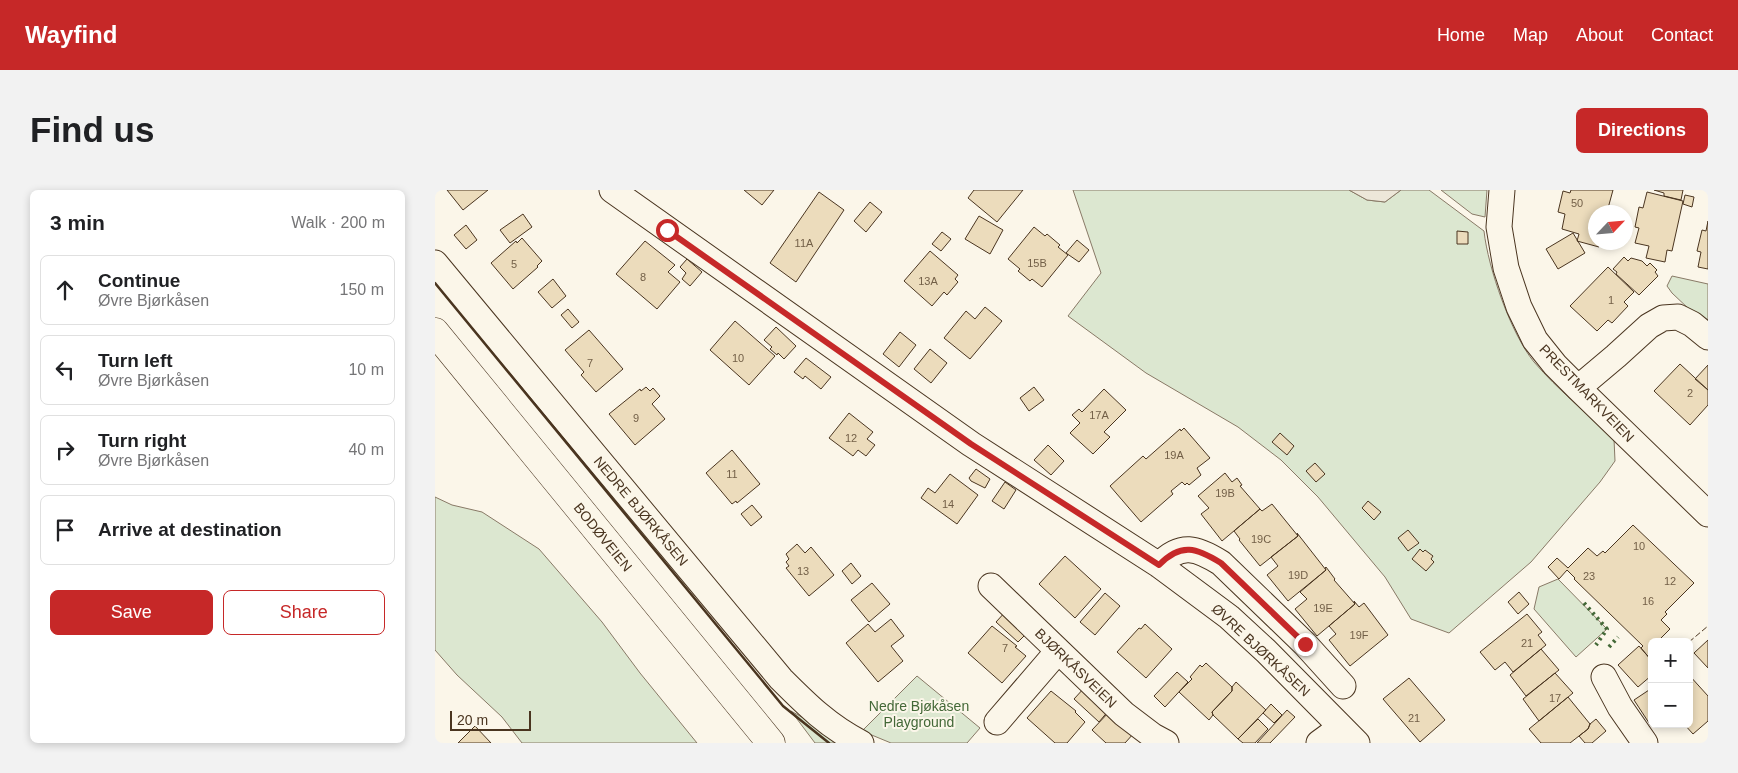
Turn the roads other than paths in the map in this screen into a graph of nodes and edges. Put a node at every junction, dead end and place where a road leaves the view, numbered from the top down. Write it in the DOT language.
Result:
graph roads {
  1 [pos="612,190"];
  2 [pos="1502,190"];
  3 [pos="435,263"];
  4 [pos="435,332"];
  5 [pos="1708,337"];
  6 [pos="1578,388"];
  7 [pos="1708,514"];
  8 [pos="1159,565"];
  9 [pos="991,586"];
  10 [pos="1058,651"];
  11 [pos="1604,677"];
  12 [pos="1343,686"];
  13 [pos="997,722"];
  14 [pos="1349,735"];
  15 [pos="771,743"];
  16 [pos="861,743"];
  17 [pos="1166,743"];
  18 [pos="1319,743"];
  19 [pos="1645,743"];
  1 -- 8 [label="street, ØVRE BJØRKÅSEN"];
  2 -- 6 [label="street, PRESTMARKVEIEN"];
  3 -- 16 [label="street, NEDRE BJØRKÅSEN"];
  4 -- 15 [label="main road, BODØVEIEN"];
  5 -- 6 [label="street"];
  6 -- 7 [label="street, PRESTMARKVEIEN"];
  8 -- 12 [label="street"];
  8 -- 14 [label="street, ØVRE BJØRKÅSEN"];
  9 -- 10 [label="street, BJØRKÅSVEIEN"];
  10 -- 13 [label="street"];
  10 -- 17 [label="street, BJØRKÅSVEIEN"];
  11 -- 19 [label="street"];
  14 -- 18 [label="street"];
}
